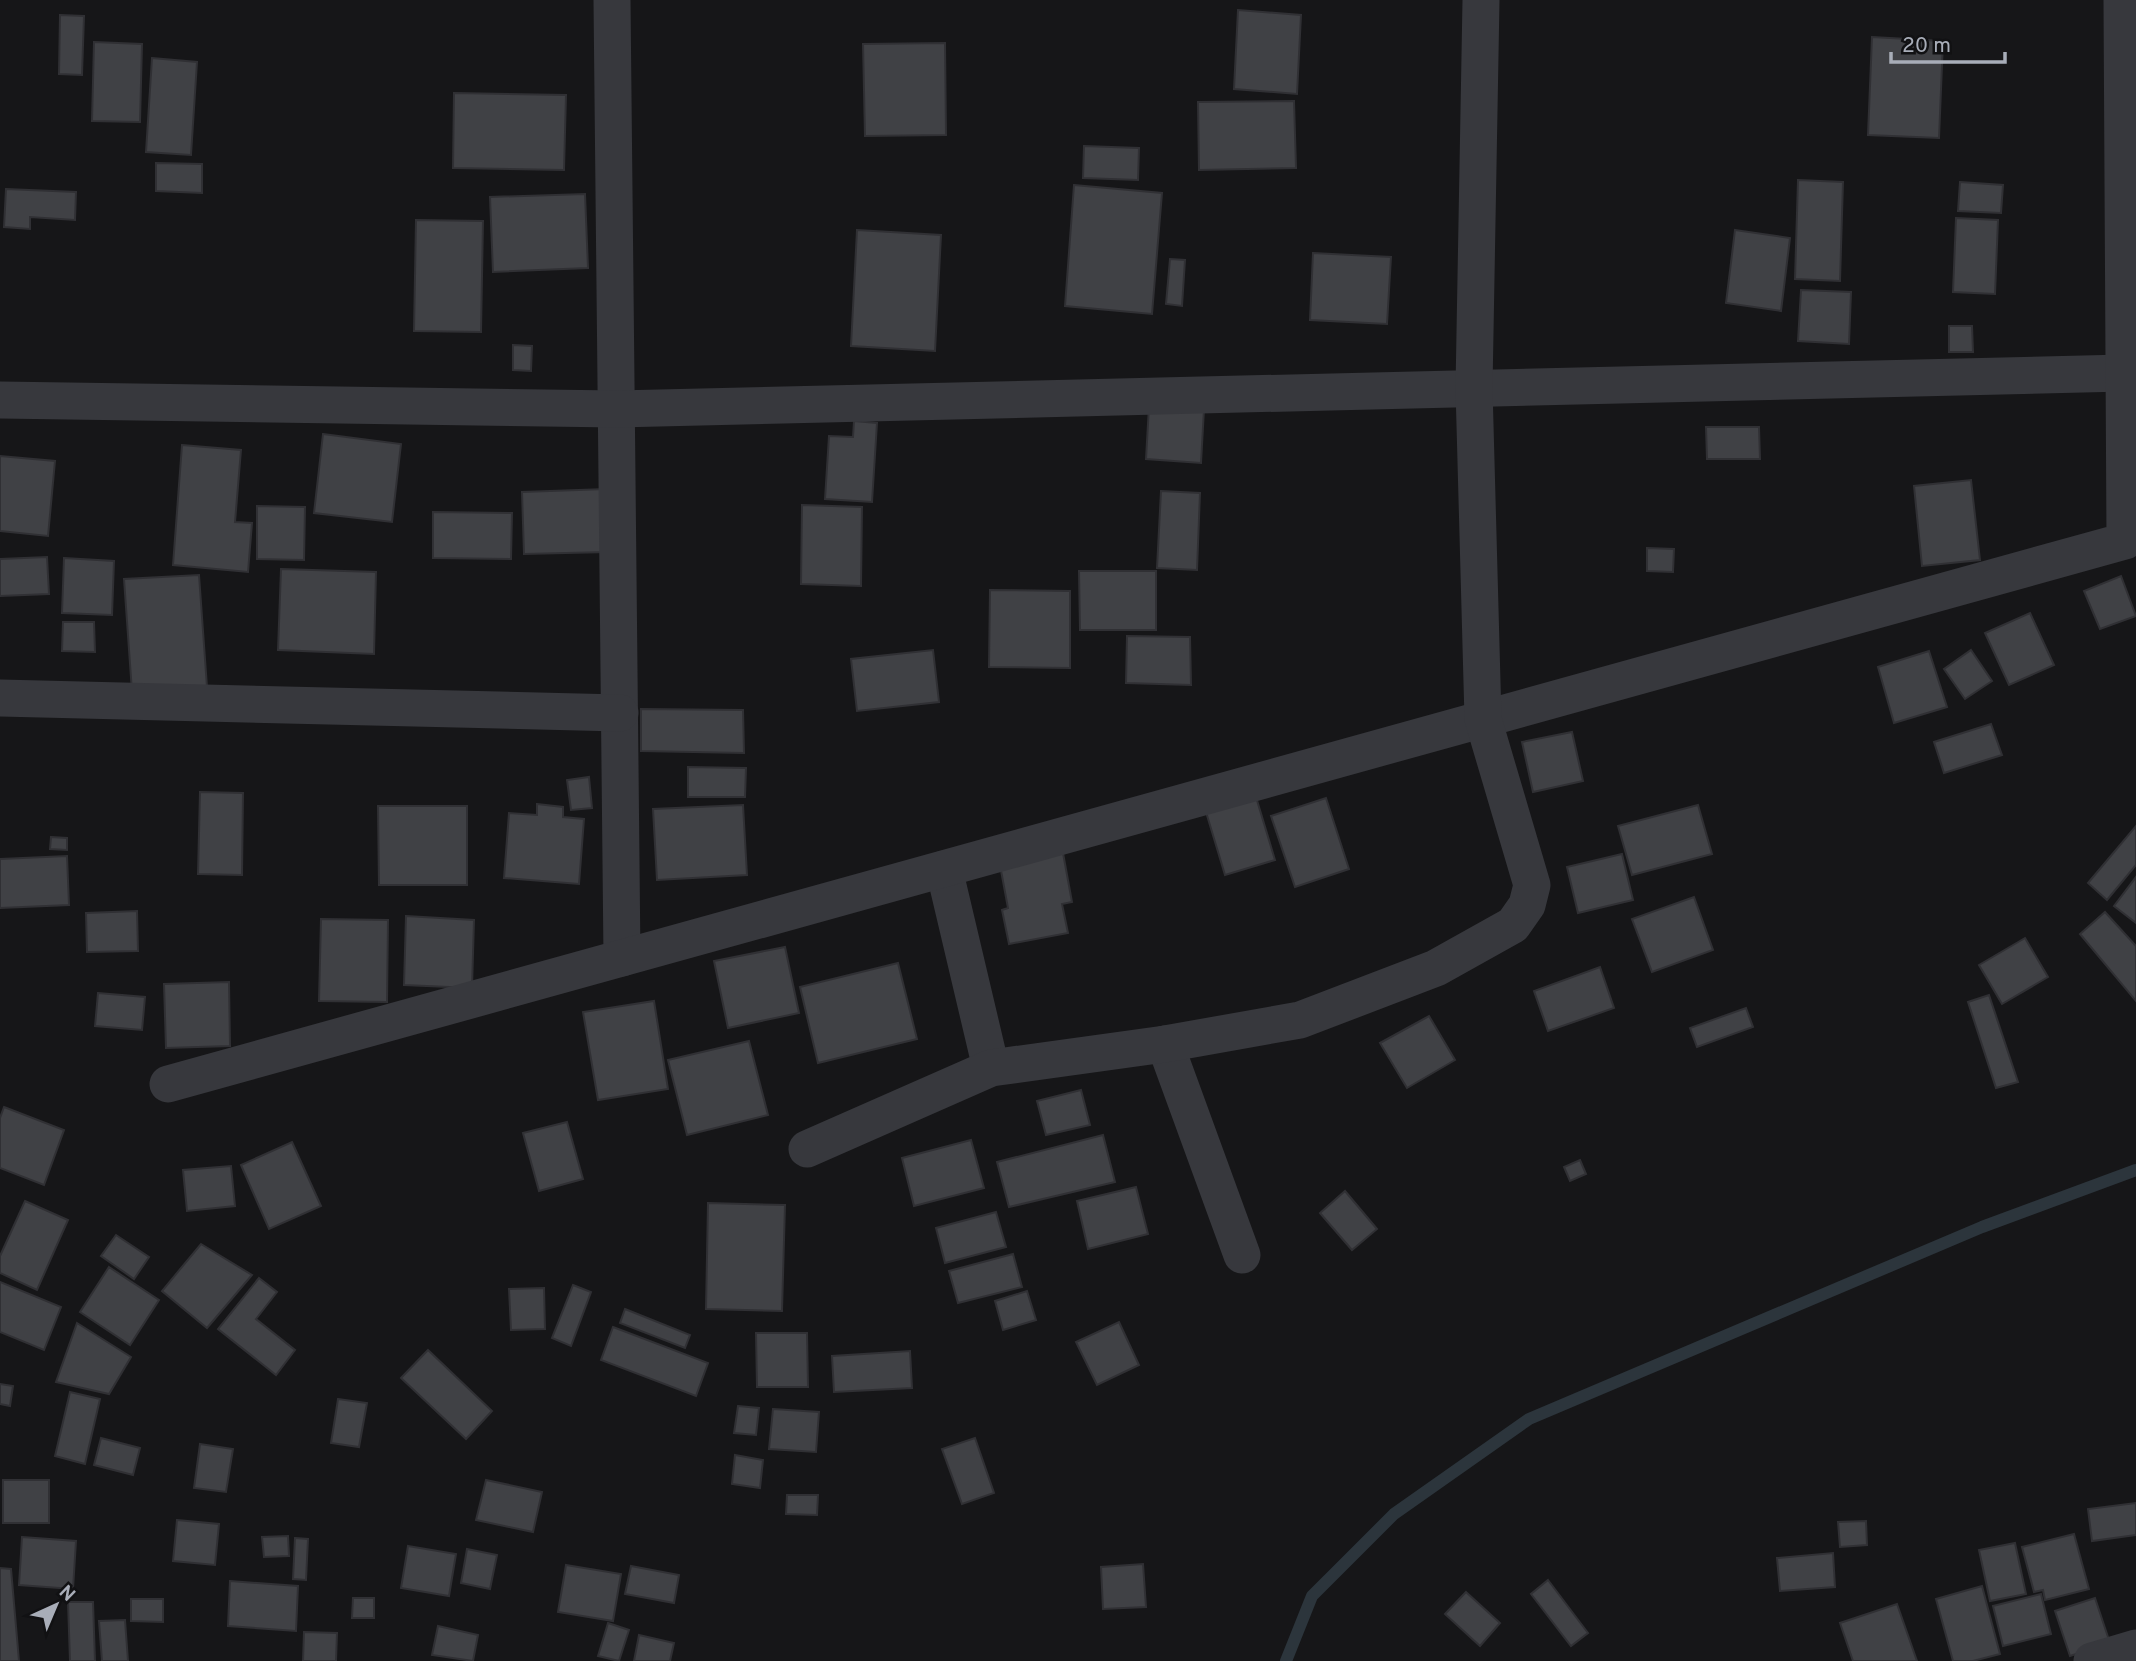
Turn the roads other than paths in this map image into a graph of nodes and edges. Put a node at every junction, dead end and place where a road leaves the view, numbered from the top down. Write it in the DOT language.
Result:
graph roads {
  1 [pos="612,0"];
  2 [pos="1481,0"];
  3 [pos="2122,0"];
  4 [pos="2124,373"];
  5 [pos="1474,387"];
  6 [pos="0,400"];
  7 [pos="617,409"];
  8 [pos="0,698"];
  9 [pos="620,713"];
  10 [pos="1483,719"];
  11 [pos="944,869"];
  12 [pos="622,958"];
  13 [pos="1165,1044"];
  14 [pos="990,1068"];
  15 [pos="168,1084"];
  16 [pos="807,1149"];
  17 [pos="1242,1255"];
  18 [pos="2136,1648"];
  19 [pos="2092,1661"];
  1 -- 7 [label="street"];
  2 -- 5 [label="street"];
  3 -- 4 [label="street"];
  4 -- 5 [label="street"];
  4 -- 10 [label="street"];
  5 -- 7 [label="street"];
  5 -- 10 [label="street"];
  6 -- 7 [label="street"];
  7 -- 9 [label="street"];
  8 -- 9 [label="street"];
  9 -- 12 [label="street"];
  10 -- 11 [label="street"];
  10 -- 13 [label="street"];
  11 -- 12 [label="street"];
  11 -- 14 [label="street"];
  12 -- 15 [label="street"];
  13 -- 14 [label="street"];
  13 -- 17 [label="street"];
  14 -- 16 [label="street"];
  18 -- 19 [label="street"];
}
